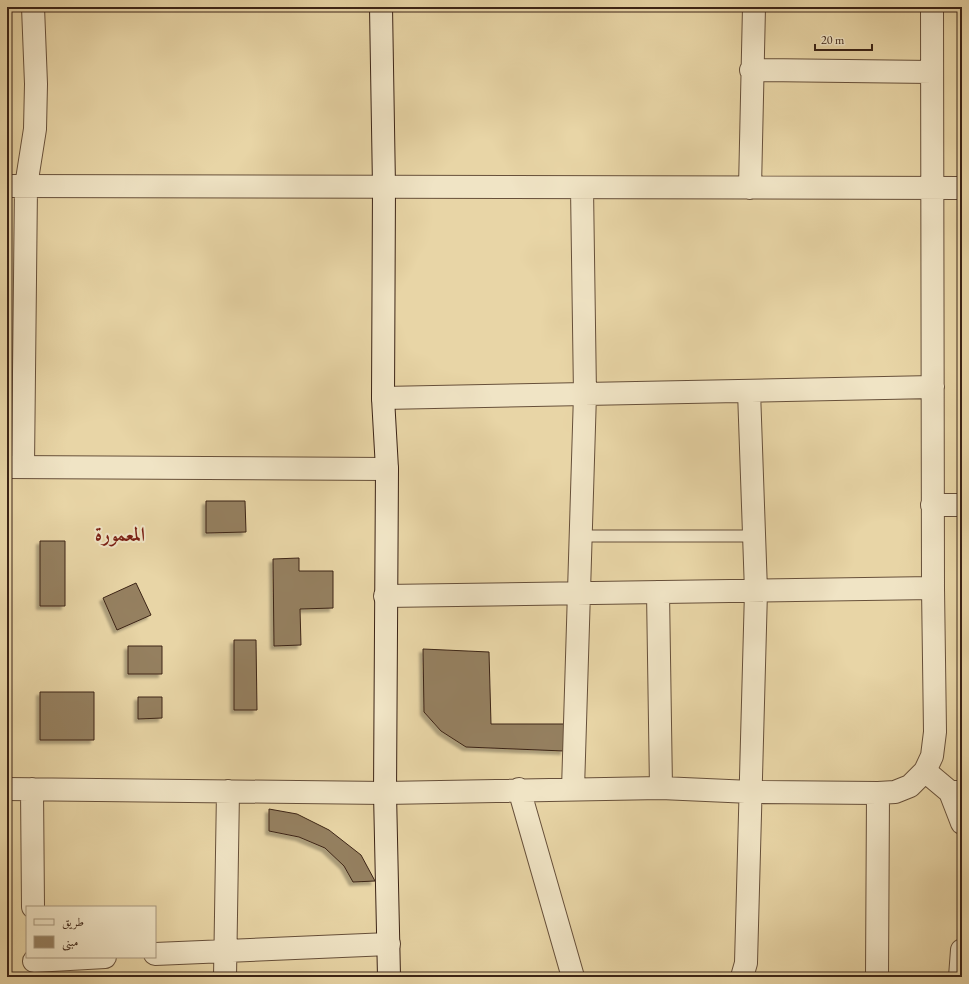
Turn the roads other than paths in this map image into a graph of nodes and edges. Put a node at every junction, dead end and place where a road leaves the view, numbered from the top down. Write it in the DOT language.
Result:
graph roads {
  1 [pos="33,7"];
  2 [pos="381,7"];
  3 [pos="754,7"];
  4 [pos="932,7"];
  5 [pos="752,70"];
  6 [pos="932,72"];
  7 [pos="16,186"];
  8 [pos="384,187"];
  9 [pos="582,188"];
  10 [pos="750,188"];
  11 [pos="931,188"];
  12 [pos="962,188"];
  13 [pos="933,387"];
  14 [pos="750,391"];
  15 [pos="585,394"];
  16 [pos="383,398"];
  17 [pos="15,466"];
  18 [pos="386,469"];
  19 [pos="932,505"];
  20 [pos="962,505"];
  21 [pos="580,536"];
  22 [pos="754,536"];
  23 [pos="933,588"];
  24 [pos="756,591"];
  25 [pos="658,592"];
  26 [pos="578,593"];
  27 [pos="385,596"];
  28 [pos="925,771"];
  29 [pos="661,788"];
  30 [pos="7,789"];
  31 [pos="32,789"];
  32 [pos="519,789"];
  33 [pos="573,789"];
  34 [pos="228,791"];
  35 [pos="751,792"];
  36 [pos="956,792"];
  37 [pos="385,793"];
  38 [pos="878,793"];
  39 [pos="962,823"];
  40 [pos="33,906"];
  41 [pos="389,944"];
  42 [pos="225,950"];
  43 [pos="962,950"];
  44 [pos="156,954"];
  45 [pos="96,958"];
  46 [pos="34,965"];
  47 [pos="225,977"];
  48 [pos="389,977"];
  49 [pos="573,977"];
  50 [pos="742,977"];
  51 [pos="877,977"];
  52 [pos="960,977"];
  1 -- 7 [label="street"];
  2 -- 8 [label="street"];
  3 -- 5 [label="street"];
  4 -- 6 [label="street"];
  5 -- 6 [label="street"];
  5 -- 10 [label="street"];
  6 -- 11 [label="street"];
  7 -- 8 [label="street"];
  7 -- 17 [label="street"];
  8 -- 9 [label="street"];
  8 -- 16 [label="street"];
  9 -- 10 [label="street"];
  9 -- 15 [label="street"];
  10 -- 11 [label="street"];
  11 -- 12 [label="street"];
  11 -- 13 [label="street"];
  13 -- 14 [label="street"];
  13 -- 19 [label="street"];
  14 -- 15 [label="street"];
  14 -- 22 [label="street"];
  15 -- 16 [label="street"];
  15 -- 21 [label="street"];
  16 -- 18 [label="street"];
  17 -- 18 [label="street"];
  18 -- 27 [label="street"];
  19 -- 20 [label="street"];
  19 -- 23 [label="street"];
  21 -- 22 [label="lane"];
  21 -- 26 [label="street"];
  22 -- 24 [label="street"];
  23 -- 24 [label="street"];
  23 -- 28 [label="street"];
  24 -- 25 [label="street"];
  24 -- 35 [label="street"];
  25 -- 26 [label="street"];
  25 -- 29 [label="street"];
  26 -- 27 [label="street"];
  26 -- 33 [label="street"];
  27 -- 37 [label="street"];
  28 -- 36 [label="street"];
  28 -- 38 [label="street"];
  29 -- 33 [label="street"];
  29 -- 35 [label="street"];
  30 -- 31 [label="street"];
  31 -- 34 [label="street"];
  31 -- 40 [label="street"];
  32 -- 33 [label="street"];
  32 -- 37 [label="street"];
  32 -- 49 [label="street"];
  34 -- 37 [label="street"];
  34 -- 42 [label="street"];
  35 -- 38 [label="street"];
  35 -- 50 [label="street"];
  36 -- 39 [label="street"];
  37 -- 41 [label="street"];
  38 -- 51 [label="street"];
  41 -- 42 [label="street"];
  41 -- 48 [label="street"];
  42 -- 44 [label="street"];
  42 -- 47 [label="street"];
  43 -- 52 [label="street"];
  45 -- 46 [label="street"];
}
